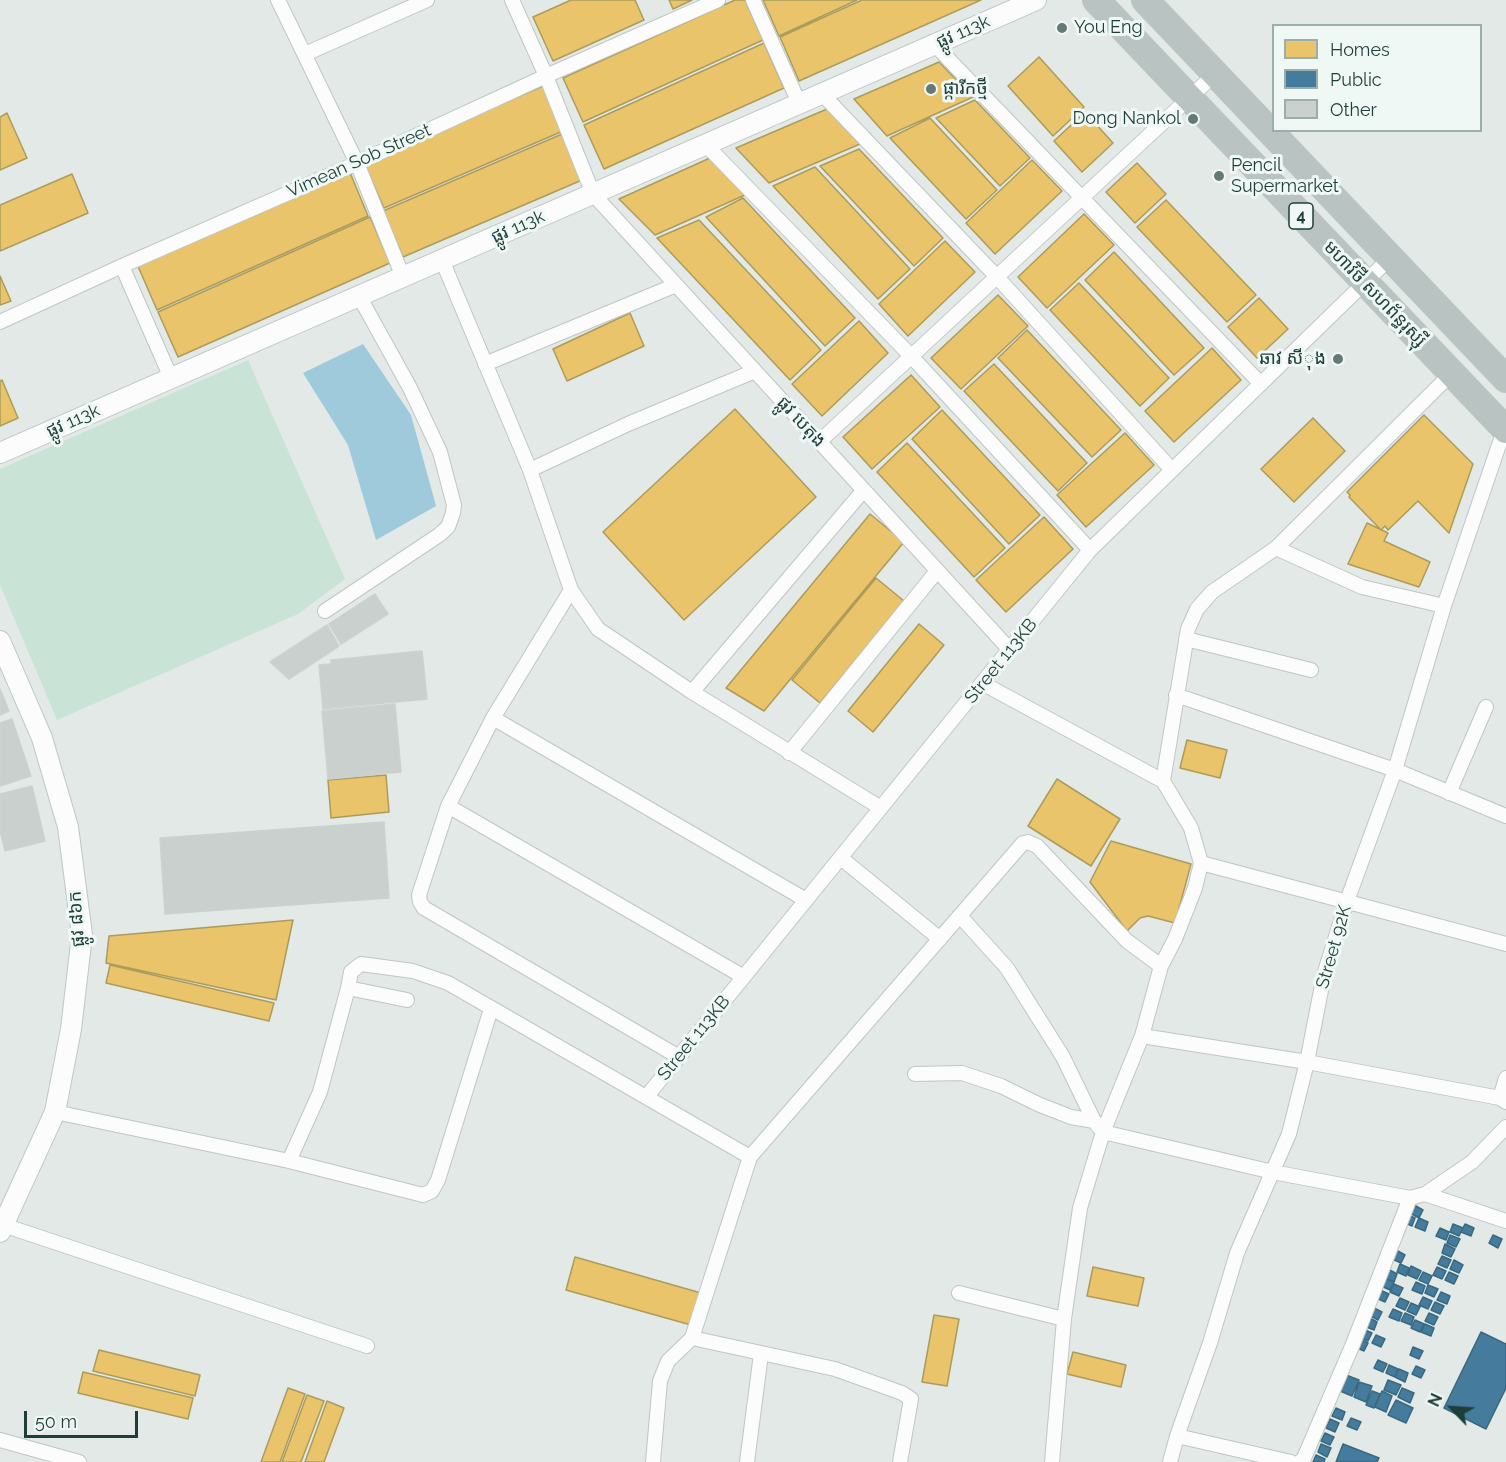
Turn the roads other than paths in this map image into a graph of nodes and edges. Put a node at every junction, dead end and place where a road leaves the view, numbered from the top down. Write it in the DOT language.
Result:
graph roads {
  1 [pos="278,0"];
  2 [pos="428,0"];
  3 [pos="512,0"];
  4 [pos="718,0"];
  5 [pos="753,0"];
  6 [pos="1036,0"];
  7 [pos="1096,0"];
  8 [pos="1145,0"];
  9 [pos="935,45"];
  10 [pos="305,54"];
  11 [pos="1215,74"];
  12 [pos="546,75"];
  13 [pos="822,94"];
  14 [pos="1189,98"];
  15 [pos="799,103"];
  16 [pos="706,145"];
  17 [pos="357,163"];
  18 [pos="593,194"];
  19 [pos="1082,198"];
  20 [pos="1390,258"];
  21 [pos="442,260"];
  22 [pos="122,266"];
  23 [pos="403,277"];
  24 [pos="997,277"];
  25 [pos="1365,283"];
  26 [pos="675,285"];
  27 [pos="359,296"];
  28 [pos="0,322"];
  29 [pos="911,356"];
  30 [pos="485,364"];
  31 [pos="754,371"];
  32 [pos="1451,374"];
  33 [pos="171,378"];
  34 [pos="1506,379"];
  35 [pos="1261,384"];
  36 [pos="1506,432"];
  37 [pos="819,442"];
  38 [pos="0,453"];
  39 [pos="530,470"];
  40 [pos="1172,470"];
  41 [pos="864,490"];
  42 [pos="1276,548"];
  43 [pos="1090,550"];
  44 [pos="938,571"];
  45 [pos="571,590"];
  46 [pos="1444,606"];
  47 [pos="325,611"];
  48 [pos="1186,639"];
  49 [pos="0,641"];
  50 [pos="1010,650"];
  51 [pos="1311,669"];
  52 [pos="982,684"];
  53 [pos="692,692"];
  54 [pos="1176,695"];
  55 [pos="1486,707"];
  56 [pos="493,718"];
  57 [pos="789,753"];
  58 [pos="1395,770"];
  59 [pos="1163,781"];
  60 [pos="1449,793"];
  61 [pos="448,806"];
  62 [pos="881,808"];
  63 [pos="1506,816"];
  64 [pos="841,858"];
  65 [pos="1201,863"];
  66 [pos="806,900"];
  67 [pos="1347,901"];
  68 [pos="960,916"];
  69 [pos="940,939"];
  70 [pos="1506,944"];
  71 [pos="1161,966"];
  72 [pos="744,977"];
  73 [pos="348,988"];
  74 [pos="407,1000"];
  75 [pos="491,1009"];
  76 [pos="1142,1036"];
  77 [pos="679,1057"];
  78 [pos="1307,1062"];
  79 [pos="915,1074"];
  80 [pos="1506,1078"];
  81 [pos="647,1096"];
  82 [pos="1503,1100"];
  83 [pos="55,1112"];
  84 [pos="1099,1127"];
  85 [pos="1506,1127"];
  86 [pos="750,1157"];
  87 [pos="289,1161"];
  88 [pos="1273,1173"];
  89 [pos="1425,1194"];
  90 [pos="1410,1198"];
  91 [pos="1506,1221"];
  92 [pos="2,1228"];
  93 [pos="959,1293"];
  94 [pos="1064,1319"];
  95 [pos="692,1338"];
  96 [pos="367,1346"];
  97 [pos="761,1354"];
  98 [pos="1177,1436"];
  99 [pos="0,1440"];
  100 [pos="79,1462"];
  101 [pos="653,1462"];
  102 [pos="747,1462"];
  103 [pos="900,1462"];
  104 [pos="1052,1462"];
  105 [pos="1170,1462"];
  106 [pos="1292,1462"];
  107 [pos="1300,1462"];
  1 -- 10 [label="street"];
  2 -- 10 [label="street"];
  3 -- 12 [label="street"];
  4 -- 12 [label="street, Vimean Sob Street"];
  5 -- 15 [label="street"];
  6 -- 9 [label="street, ផ្លូវ 113k"];
  7 -- 14 [label="highway, មហាវិថី សហព័ន្ធរុស្ស៊ី / 4"];
  8 -- 11 [label="highway, មហាវិថី សហព័ន្ធរុស្ស៊ី / 4"];
  9 -- 13 [label="street, ផ្លូវ 113k"];
  9 -- 19 [label="street"];
  10 -- 17 [label="street"];
  11 -- 14 [label="street"];
  11 -- 20 [label="highway, មហាវិថី សហព័ន្ធរុស្ស៊ី / 4"];
  12 -- 17 [label="street, Vimean Sob Street"];
  12 -- 18 [label="street"];
  13 -- 15 [label="street, ផ្លូវ 113k"];
  13 -- 24 [label="street"];
  14 -- 19 [label="street"];
  14 -- 25 [label="highway, មហាវិថី សហព័ន្ធរុស្ស៊ី / 4"];
  15 -- 16 [label="street, ផ្លូវ 113k"];
  16 -- 18 [label="street, ផ្លូវ 113k"];
  16 -- 29 [label="street"];
  17 -- 22 [label="street, Vimean Sob Street"];
  17 -- 23 [label="street"];
  18 -- 21 [label="street, ផ្លូវ 113k"];
  18 -- 26 [label="street, ផ្លូវ បេតុង"];
  19 -- 24 [label="street"];
  19 -- 35 [label="street"];
  20 -- 25 [label="street, Street 113KB"];
  20 -- 34 [label="highway, មហាវិថី សហព័ន្ធរុស្ស៊ី / 4"];
  21 -- 23 [label="street, ផ្លូវ 113k"];
  21 -- 30 [label="street"];
  22 -- 28 [label="street, Vimean Sob Street"];
  22 -- 33 [label="street"];
  23 -- 27 [label="street, ផ្លូវ 113k"];
  24 -- 29 [label="street"];
  24 -- 40 [label="street"];
  25 -- 32 [label="highway, មហាវិថី សហព័ន្ធរុស្ស៊ី / 4"];
  25 -- 35 [label="street, Street 113KB"];
  26 -- 30 [label="street"];
  26 -- 31 [label="street, ផ្លូវ បេតុង"];
  27 -- 33 [label="street, ផ្លូវ 113k"];
  27 -- 47 [label="street"];
  29 -- 37 [label="street"];
  29 -- 43 [label="street"];
  30 -- 39 [label="street"];
  31 -- 37 [label="street, ផ្លូវ បេតុង"];
  31 -- 39 [label="street"];
  32 -- 36 [label="highway, មហាវិថី សហព័ន្ធរុស្ស៊ី / 4"];
  32 -- 42 [label="street"];
  33 -- 38 [label="street, ផ្លូវ 113k"];
  35 -- 40 [label="street, Street 113KB"];
  36 -- 46 [label="street, Street 92K"];
  37 -- 41 [label="street, ផ្លូវ បេតុង"];
  39 -- 45 [label="street"];
  40 -- 43 [label="street, Street 113KB"];
  41 -- 44 [label="street, ផ្លូវ បេតុង"];
  41 -- 53 [label="street"];
  42 -- 46 [label="street"];
  42 -- 48 [label="street"];
  43 -- 50 [label="street, Street 113KB"];
  44 -- 50 [label="street, ផ្លូវ បេតុង"];
  44 -- 57 [label="street"];
  45 -- 53 [label="street"];
  45 -- 56 [label="street"];
  46 -- 58 [label="street, Street 92K"];
  48 -- 51 [label="street"];
  48 -- 54 [label="street"];
  49 -- 83 [label="street, ផ្លូវ ៨៦ក"];
  50 -- 52 [label="street, Street 113KB"];
  52 -- 59 [label="street"];
  52 -- 62 [label="street, Street 113KB"];
  53 -- 57 [label="street"];
  54 -- 58 [label="street"];
  54 -- 59 [label="street"];
  55 -- 60 [label="street"];
  56 -- 61 [label="street"];
  56 -- 66 [label="street"];
  57 -- 62 [label="street"];
  58 -- 60 [label="street"];
  58 -- 67 [label="street, Street 92K"];
  59 -- 65 [label="street"];
  60 -- 63 [label="street"];
  61 -- 72 [label="street"];
  61 -- 77 [label="street"];
  62 -- 64 [label="street, Street 113KB"];
  64 -- 66 [label="street, Street 113KB"];
  64 -- 69 [label="street"];
  65 -- 67 [label="street"];
  65 -- 71 [label="street"];
  66 -- 72 [label="street, Street 113KB"];
  67 -- 70 [label="street"];
  67 -- 78 [label="street, Street 92K"];
  68 -- 69 [label="street"];
  68 -- 71 [label="street"];
  68 -- 84 [label="street"];
  69 -- 86 [label="street"];
  71 -- 76 [label="street"];
  72 -- 77 [label="street, Street 113KB"];
  73 -- 74 [label="street"];
  73 -- 75 [label="street"];
  73 -- 87 [label="street"];
  75 -- 81 [label="street"];
  75 -- 87 [label="street"];
  76 -- 78 [label="street"];
  76 -- 84 [label="street"];
  77 -- 81 [label="street, Street 113KB"];
  78 -- 82 [label="street"];
  78 -- 88 [label="street, Street 92K"];
  79 -- 84 [label="street"];
  80 -- 82 [label="street"];
  81 -- 86 [label="street"];
  83 -- 87 [label="street"];
  83 -- 92 [label="street, ផ្លូវ ៨៦ក"];
  84 -- 88 [label="street"];
  84 -- 94 [label="street"];
  85 -- 89 [label="street"];
  86 -- 95 [label="street"];
  88 -- 90 [label="street"];
  88 -- 98 [label="street, Street 92K"];
  89 -- 90 [label="street"];
  89 -- 91 [label="street"];
  90 -- 107 [label="street"];
  92 -- 96 [label="street"];
  93 -- 94 [label="street"];
  94 -- 104 [label="street"];
  95 -- 97 [label="street"];
  95 -- 101 [label="street"];
  97 -- 102 [label="street"];
  97 -- 103 [label="street"];
  98 -- 105 [label="street, Street 92K"];
  98 -- 106 [label="street"];
  99 -- 100 [label="street"];
}
